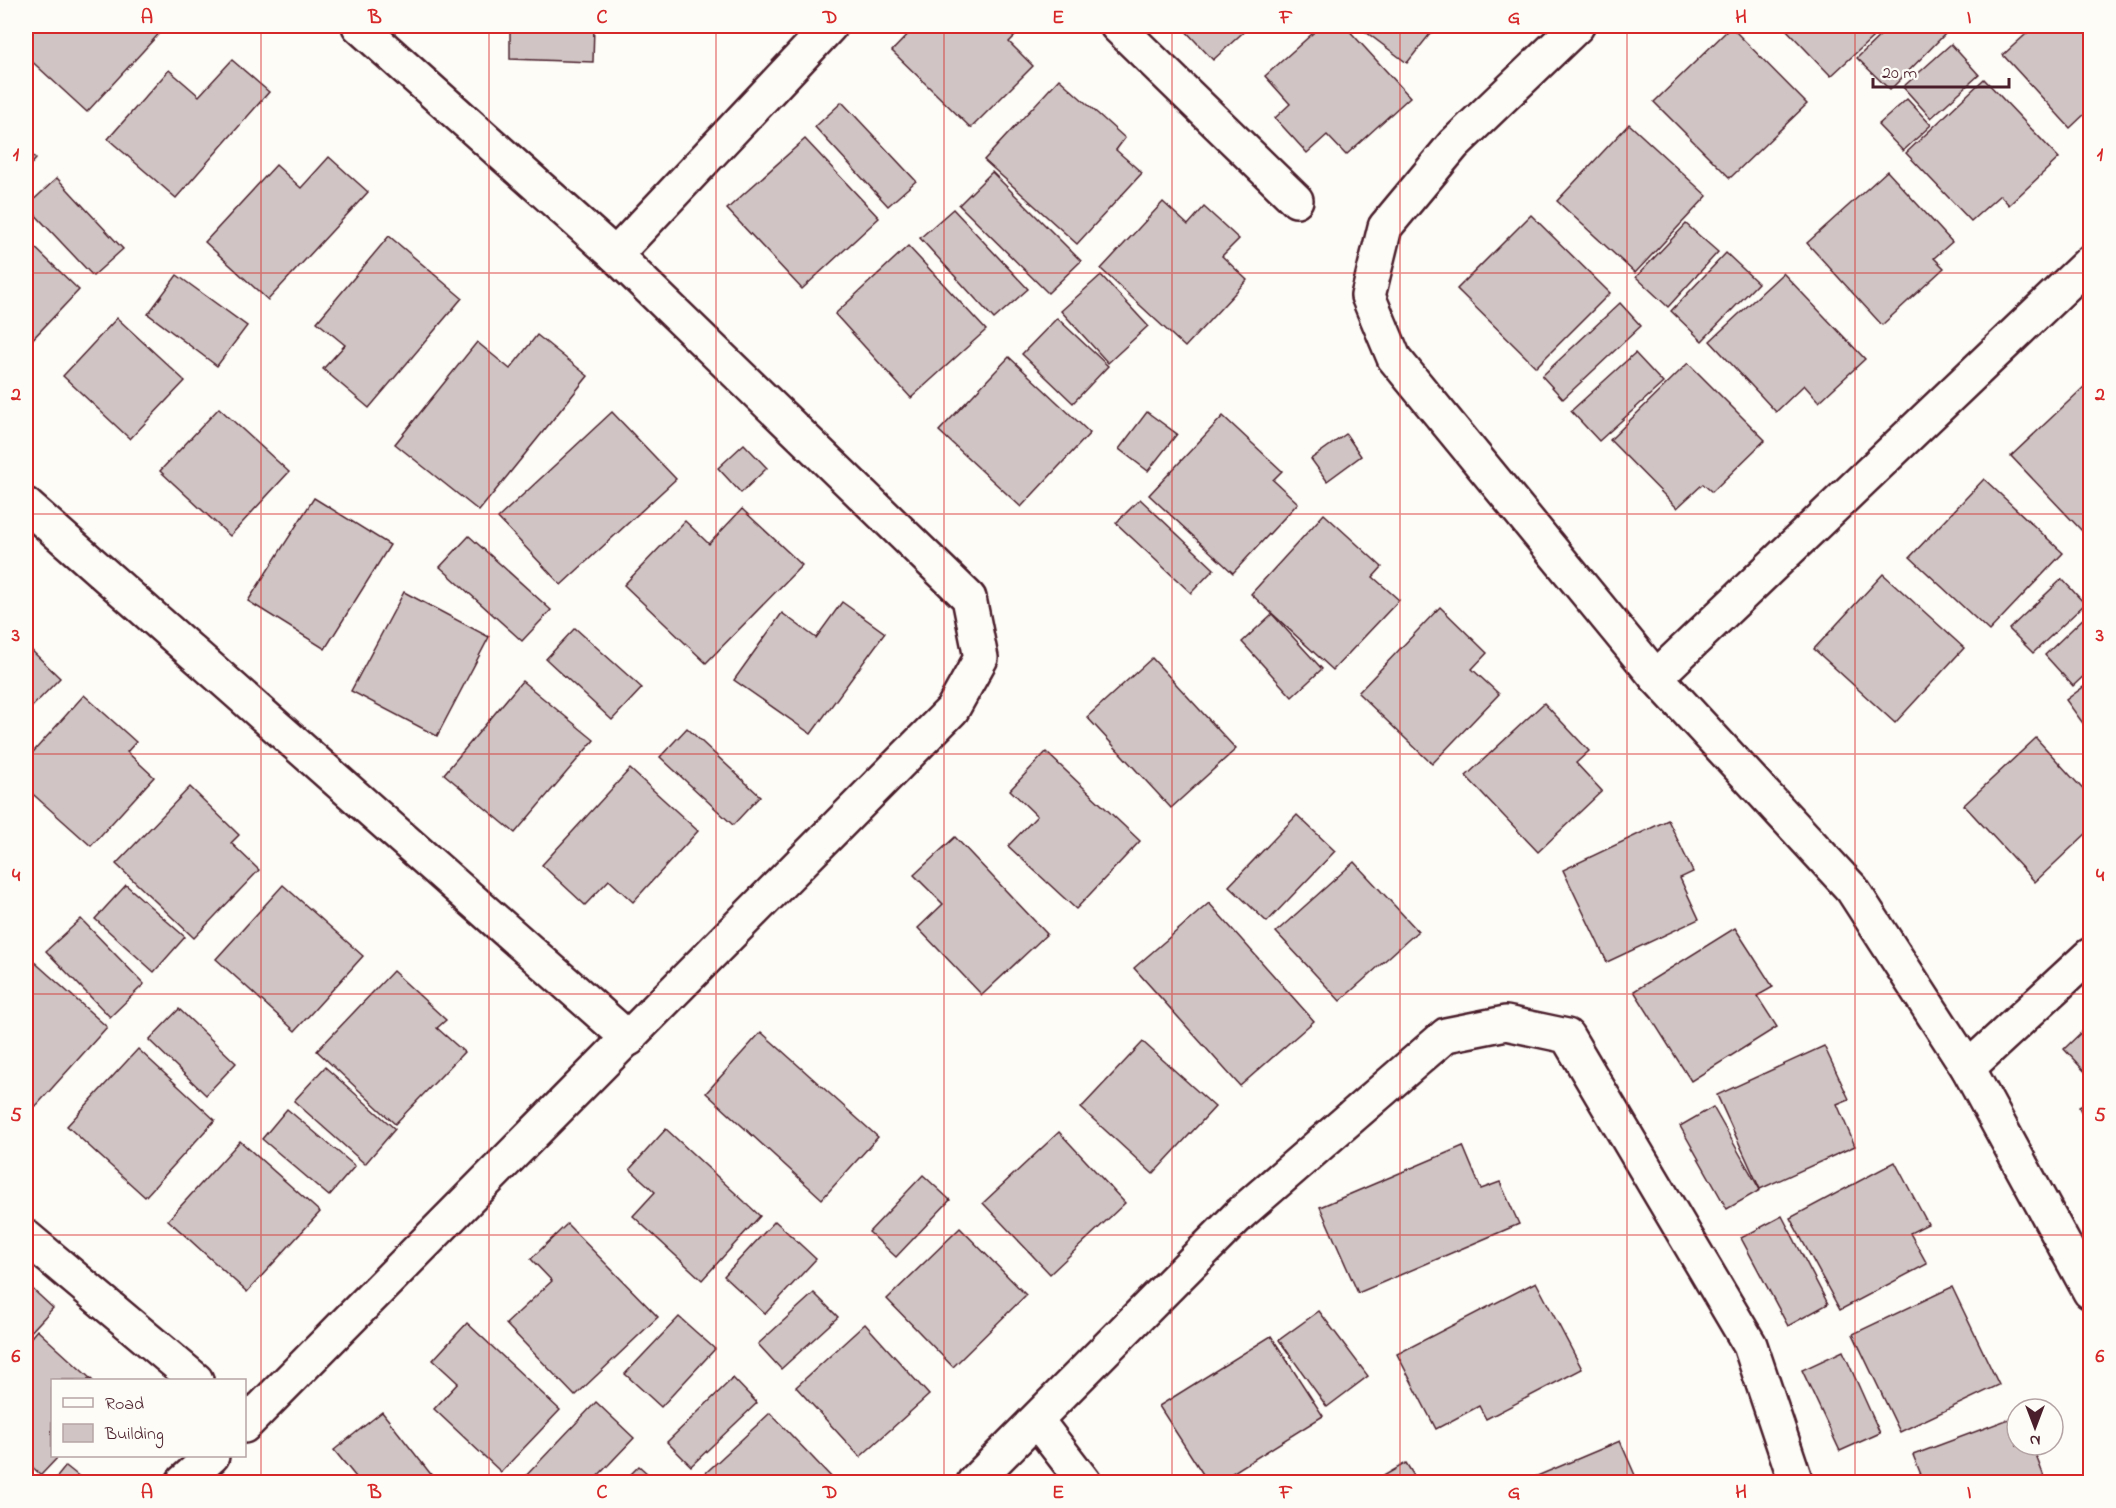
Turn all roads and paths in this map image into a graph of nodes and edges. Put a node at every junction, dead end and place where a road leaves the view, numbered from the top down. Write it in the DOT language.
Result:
graph roads {
  1 [pos="359,26"];
  2 [pos="830,26"];
  3 [pos="1117,26"];
  4 [pos="1577,26"];
  5 [pos="1296,200"];
  6 [pos="615,255"];
  7 [pos="2091,262"];
  8 [pos="26,505"];
  9 [pos="1656,677"];
  10 [pos="2091,955"];
  11 [pos="629,1039"];
  12 [pos="1968,1068"];
  13 [pos="26,1238"];
  14 [pos="2091,1292"];
  15 [pos="195,1379"];
  16 [pos="1037,1421"];
  17 [pos="246,1422"];
  18 [pos="210,1457"];
  19 [pos="183,1482"];
  20 [pos="975,1482"];
  21 [pos="1084,1482"];
  22 [pos="1796,1482"];
  1 -- 6 [label="street"];
  2 -- 6 [label="street"];
  3 -- 5 [label="street"];
  4 -- 9 [label="street"];
  6 -- 11 [label="street"];
  7 -- 9 [label="street"];
  8 -- 11 [label="street"];
  9 -- 12 [label="street"];
  10 -- 12 [label="street"];
  11 -- 17 [label="street"];
  12 -- 14 [label="street"];
  13 -- 15 [label="street"];
  16 -- 20 [label="street"];
  16 -- 21 [label="street"];
  16 -- 22 [label="street"];
  18 -- 19 [label="street"];
}
